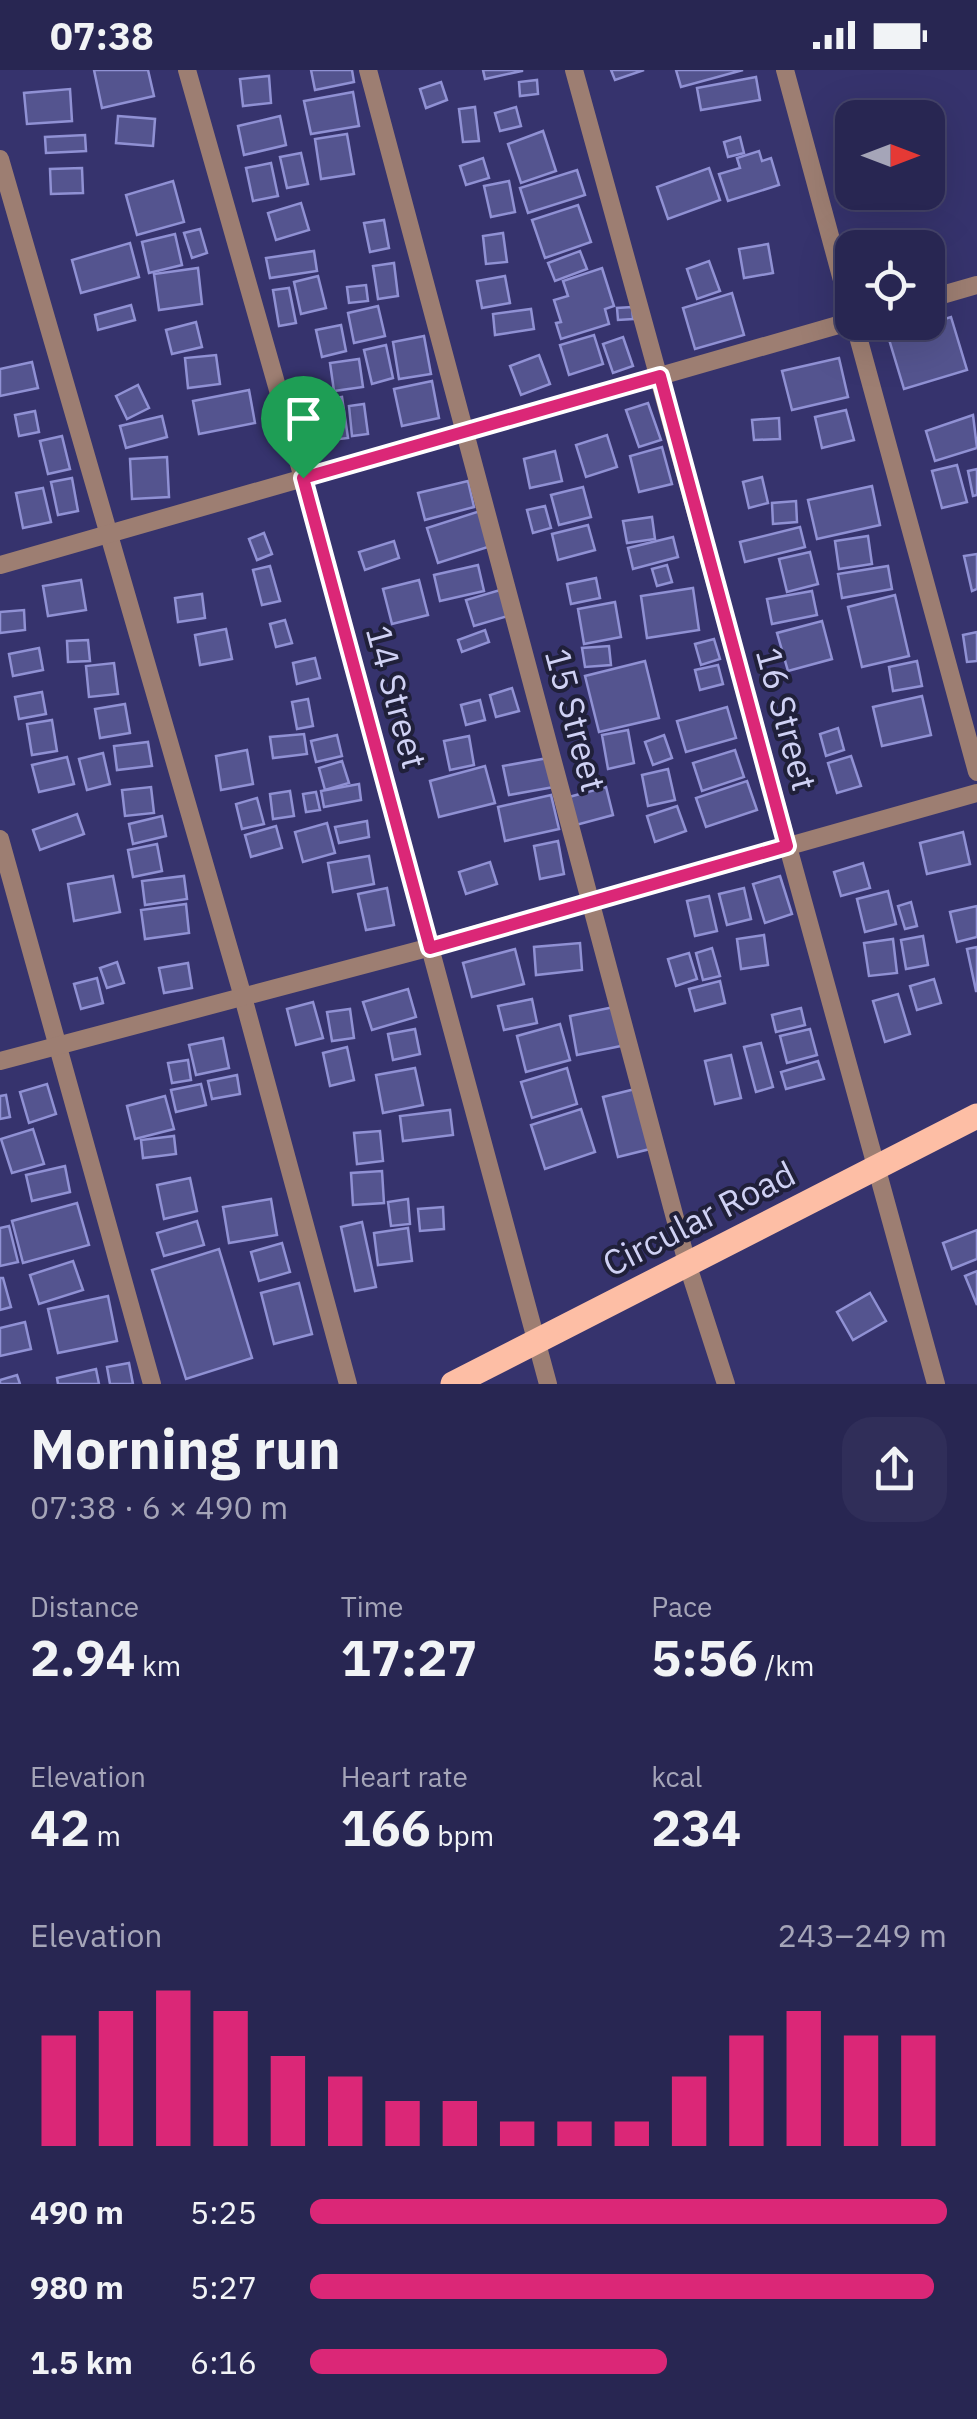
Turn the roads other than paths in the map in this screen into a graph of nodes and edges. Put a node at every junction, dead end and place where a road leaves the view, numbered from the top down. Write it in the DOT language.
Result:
graph roads {
  1 [pos="186,70"];
  2 [pos="368,70"];
  3 [pos="574,70"];
  4 [pos="786,70"];
  5 [pos="0,159"];
  6 [pos="835,253"];
  7 [pos="977,285"];
  8 [pos="945,294"];
  9 [pos="835,325"];
  10 [pos="858,340"];
  11 [pos="660,376"];
  12 [pos="463,433"];
  13 [pos="303,478"];
  14 [pos="108,534"];
  15 [pos="0,566"];
  16 [pos="977,772"];
  17 [pos="977,793"];
  18 [pos="0,839"];
  19 [pos="787,846"];
  20 [pos="590,902"];
  21 [pos="430,948"];
  22 [pos="243,997"];
  23 [pos="59,1046"];
  24 [pos="0,1061"];
  25 [pos="977,1116"];
  26 [pos="874,1168"];
  27 [pos="687,1263"];
  28 [pos="536,1342"];
  29 [pos="152,1384"];
  30 [pos="348,1384"];
  31 [pos="453,1384"];
  32 [pos="548,1384"];
  33 [pos="726,1384"];
  34 [pos="936,1384"];
  1 -- 13 [label="street, 14 Street"];
  2 -- 12 [label="street, 15 Street"];
  3 -- 11 [label="street, 16 Street"];
  4 -- 6 [label="street"];
  5 -- 14 [label="street"];
  7 -- 8 [label="street"];
  9 -- 11 [label="street"];
  10 -- 16 [label="street"];
  11 -- 12 [label="street"];
  11 -- 19 [label="street, 16 Street"];
  12 -- 13 [label="street"];
  12 -- 20 [label="street, 15 Street"];
  13 -- 14 [label="street"];
  13 -- 21 [label="street, 14 Street"];
  14 -- 15 [label="street"];
  14 -- 22 [label="street"];
  17 -- 19 [label="street"];
  18 -- 23 [label="street"];
  19 -- 20 [label="street"];
  19 -- 26 [label="street, 16 Street"];
  20 -- 21 [label="street"];
  20 -- 27 [label="street, 15 Street"];
  21 -- 22 [label="street"];
  21 -- 28 [label="street, 14 Street"];
  22 -- 23 [label="street"];
  22 -- 30 [label="street"];
  23 -- 24 [label="street"];
  23 -- 29 [label="street"];
  25 -- 26 [label="main road, Circular Road"];
  26 -- 27 [label="main road, Circular Road"];
  26 -- 34 [label="street, 16 Street"];
  27 -- 28 [label="main road, Circular Road"];
  27 -- 33 [label="street, 15 Street"];
  28 -- 31 [label="main road, Circular Road"];
  28 -- 32 [label="street, 14 Street"];
}
